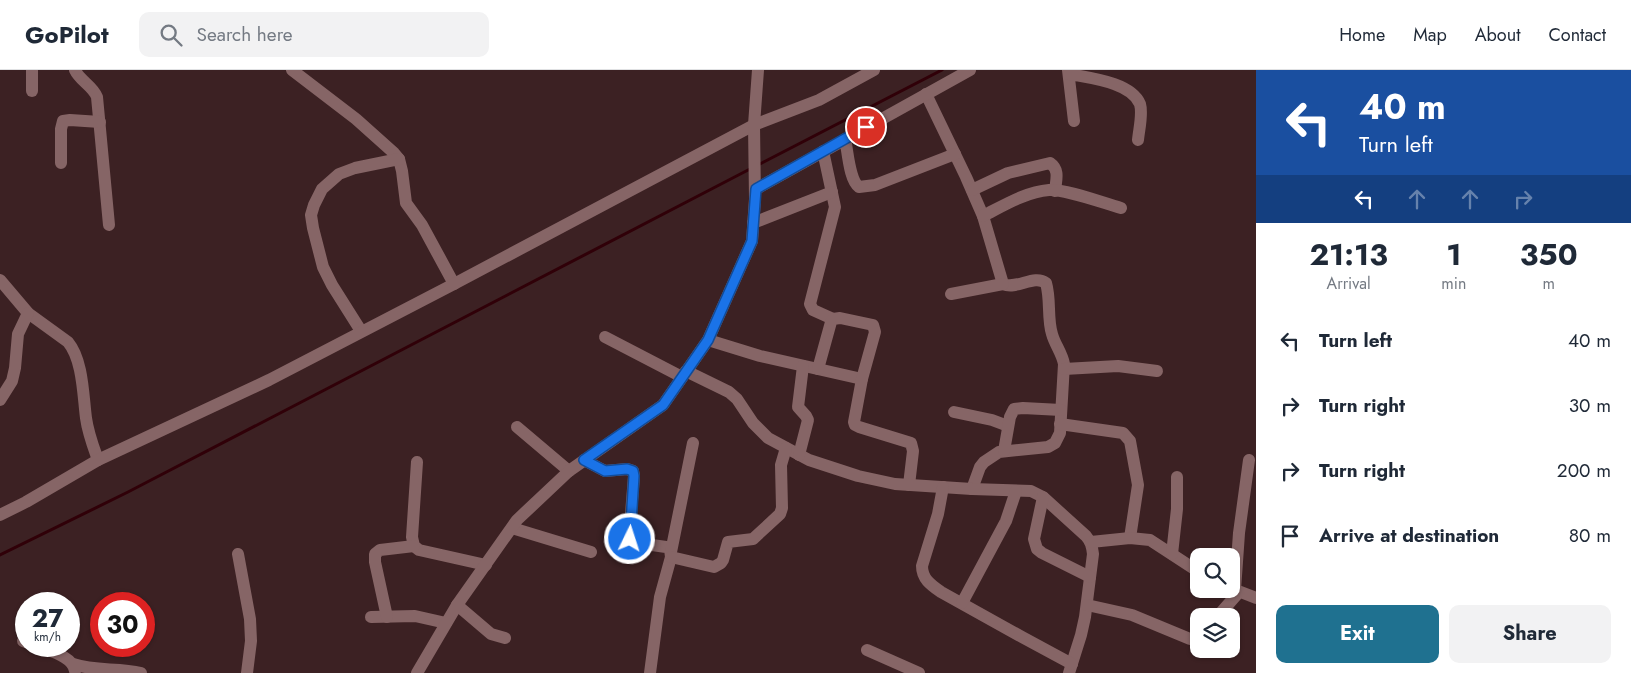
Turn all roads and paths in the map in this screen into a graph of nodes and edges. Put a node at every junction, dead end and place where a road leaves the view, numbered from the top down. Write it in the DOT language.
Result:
graph roads {
  1 [pos="32,70"];
  2 [pos="75,70"];
  3 [pos="292,70"];
  4 [pos="757,70"];
  5 [pos="874,70"];
  6 [pos="970,70"];
  7 [pos="1069,72"];
  8 [pos="32,91"];
  9 [pos="926,94"];
  10 [pos="1074,121"];
  11 [pos="100,122"];
  12 [pos="754,130"];
  13 [pos="846,139"];
  14 [pos="1138,140"];
  15 [pos="823,151"];
  16 [pos="955,154"];
  17 [pos="399,160"];
  18 [pos="61,163"];
  19 [pos="756,186"];
  20 [pos="972,190"];
  21 [pos="1055,190"];
  22 [pos="832,192"];
  23 [pos="1121,208"];
  24 [pos="983,216"];
  25 [pos="754,223"];
  26 [pos="109,225"];
  27 [pos="0,280"];
  28 [pos="454,284"];
  29 [pos="1003,284"];
  30 [pos="951,294"];
  31 [pos="28,313"];
  32 [pos="833,319"];
  33 [pos="361,331"];
  34 [pos="605,337"];
  35 [pos="708,340"];
  36 [pos="802,366"];
  37 [pos="818,369"];
  38 [pos="1064,369"];
  39 [pos="1157,371"];
  40 [pos="684,374"];
  41 [pos="862,379"];
  42 [pos="0,400"];
  43 [pos="1061,410"];
  44 [pos="954,412"];
  45 [pos="1060,424"];
  46 [pos="1008,426"];
  47 [pos="517,427"];
  48 [pos="694,443"];
  49 [pos="786,448"];
  50 [pos="1004,451"];
  51 [pos="799,455"];
  52 [pos="98,460"];
  53 [pos="584,460"];
  54 [pos="1249,460"];
  55 [pos="417,462"];
  56 [pos="569,471"];
  57 [pos="1177,477"];
  58 [pos="908,485"];
  59 [pos="943,487"];
  60 [pos="972,489"];
  61 [pos="1016,490"];
  62 [pos="1043,497"];
  63 [pos="0,515"];
  64 [pos="512,528"];
  65 [pos="1130,538"];
  66 [pos="1091,542"];
  67 [pos="414,546"];
  68 [pos="1238,548"];
  69 [pos="591,552"];
  70 [pos="238,554"];
  71 [pos="1172,554"];
  72 [pos="671,555"];
  73 [pos="486,564"];
  74 [pos="1190,566"];
  75 [pos="1090,577"];
  76 [pos="1240,592"];
  77 [pos="1256,598"];
  78 [pos="962,604"];
  79 [pos="457,605"];
  80 [pos="1087,605"];
  81 [pos="371,617"];
  82 [pos="387,617"];
  83 [pos="446,623"];
  84 [pos="505,638"];
  85 [pos="1190,638"];
  86 [pos="867,650"];
  87 [pos="64,657"];
  88 [pos="74,668"];
  89 [pos="1071,668"];
  90 [pos="141,673"];
  91 [pos="247,673"];
  92 [pos="417,673"];
  93 [pos="650,673"];
  94 [pos="919,673"];
  1 -- 8 [label="street"];
  2 -- 11 [label="street"];
  3 -- 17 [label="street"];
  4 -- 12 [label="street"];
  5 -- 12 [label="street"];
  6 -- 9 [label="street"];
  7 -- 10 [label="street"];
  7 -- 14 [label="street"];
  9 -- 13 [label="street"];
  9 -- 16 [label="street"];
  11 -- 18 [label="street"];
  11 -- 26 [label="street"];
  12 -- 19 [label="street"];
  12 -- 28 [label="street"];
  13 -- 15 [label="street"];
  13 -- 16 [label="street"];
  15 -- 19 [label="street"];
  15 -- 22 [label="street"];
  16 -- 20 [label="street"];
  17 -- 28 [label="street"];
  17 -- 33 [label="street"];
  19 -- 25 [label="street"];
  20 -- 21 [label="street"];
  20 -- 24 [label="street"];
  21 -- 23 [label="street"];
  21 -- 24 [label="street"];
  22 -- 25 [label="street"];
  22 -- 32 [label="street"];
  24 -- 29 [label="street"];
  25 -- 35 [label="street"];
  27 -- 31 [label="street"];
  28 -- 33 [label="street"];
  29 -- 30 [label="street"];
  29 -- 38 [label="street"];
  31 -- 42 [label="street"];
  31 -- 52 [label="street"];
  32 -- 37 [label="street"];
  32 -- 41 [label="street"];
  33 -- 52 [label="street"];
  34 -- 40 [label="street"];
  35 -- 36 [label="street"];
  35 -- 40 [label="street"];
  36 -- 37 [label="street"];
  36 -- 51 [label="street"];
  37 -- 41 [label="street"];
  38 -- 39 [label="street"];
  38 -- 43 [label="street"];
  40 -- 49 [label="street"];
  40 -- 53 [label="street"];
  41 -- 58 [label="street"];
  43 -- 45 [label="street"];
  43 -- 46 [label="street"];
  44 -- 46 [label="street"];
  45 -- 50 [label="street"];
  45 -- 65 [label="street"];
  46 -- 50 [label="street"];
  47 -- 56 [label="street"];
  48 -- 72 [label="street"];
  49 -- 51 [label="street"];
  49 -- 72 [label="street"];
  50 -- 60 [label="street"];
  51 -- 58 [label="street"];
  52 -- 63 [label="street"];
  53 -- 56 [label="street"];
  53 -- 72 [label="street"];
  54 -- 68 [label="street"];
  55 -- 67 [label="street"];
  56 -- 64 [label="street"];
  57 -- 71 [label="street"];
  58 -- 59 [label="street"];
  59 -- 60 [label="street"];
  59 -- 78 [label="street"];
  60 -- 61 [label="street"];
  61 -- 62 [label="street"];
  61 -- 78 [label="street"];
  62 -- 66 [label="street"];
  62 -- 75 [label="street"];
  64 -- 69 [label="street"];
  64 -- 73 [label="street"];
  65 -- 66 [label="street"];
  65 -- 71 [label="street"];
  66 -- 75 [label="street"];
  67 -- 73 [label="street"];
  67 -- 82 [label="street"];
  70 -- 91 [label="street"];
  71 -- 74 [label="street"];
  72 -- 93 [label="street"];
  73 -- 79 [label="street"];
  75 -- 80 [label="street"];
  76 -- 77 [label="street"];
  78 -- 89 [label="street"];
  79 -- 83 [label="street"];
  79 -- 84 [label="street"];
  80 -- 85 [label="street"];
  80 -- 89 [label="street"];
  81 -- 82 [label="street"];
  82 -- 83 [label="street"];
  83 -- 92 [label="street"];
  86 -- 94 [label="street"];
  87 -- 88 [label="street"];
  88 -- 90 [label="street"];
}
